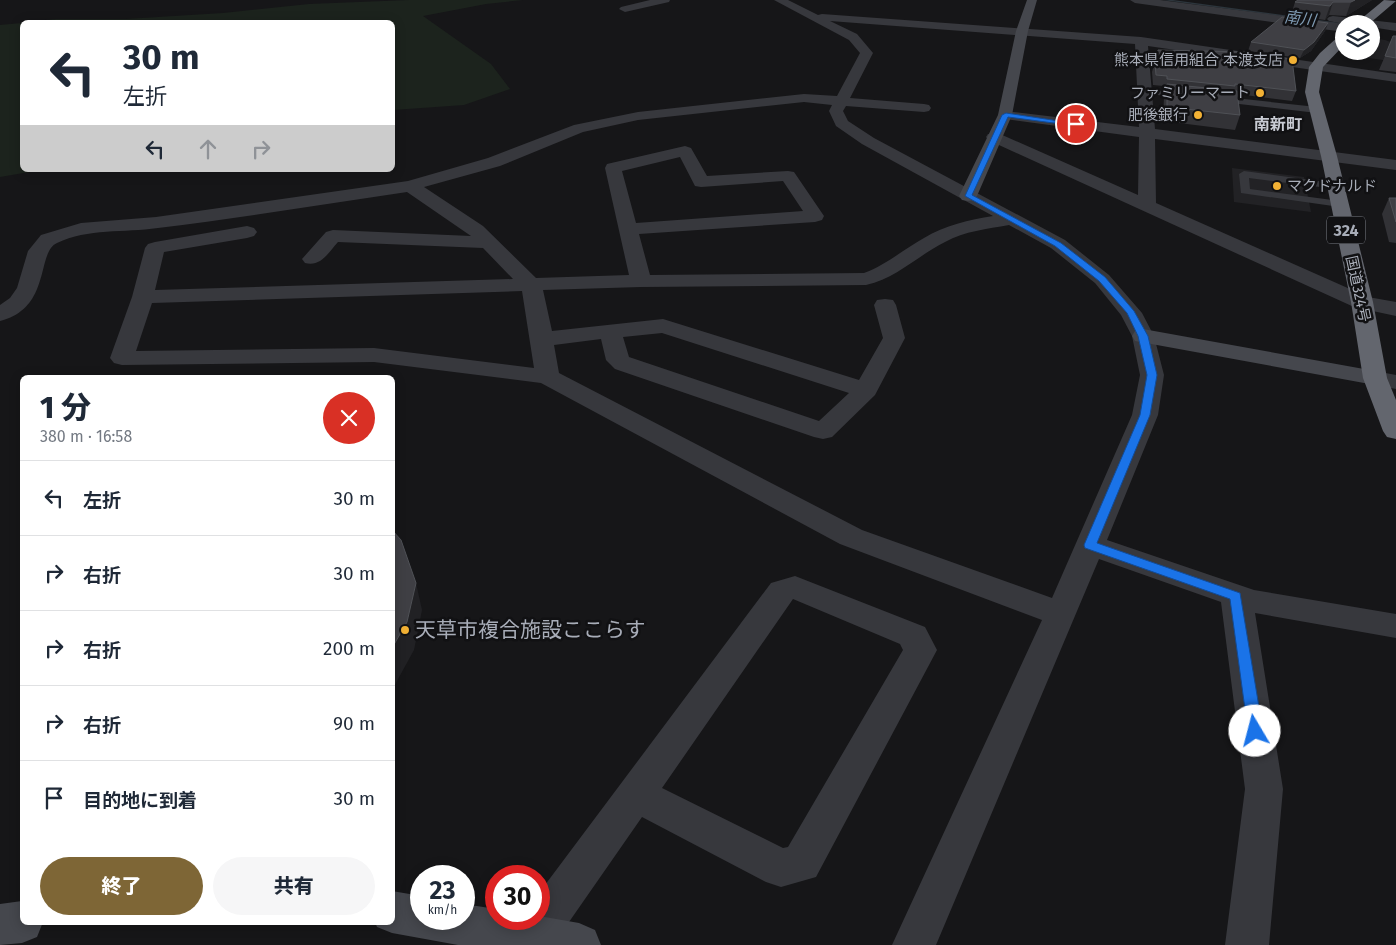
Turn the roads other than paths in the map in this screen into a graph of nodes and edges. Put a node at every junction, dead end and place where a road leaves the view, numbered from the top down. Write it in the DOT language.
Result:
graph roads {
  1 [pos="665,0"];
  2 [pos="779,0"];
  3 [pos="1032,0"];
  4 [pos="1135,0"];
  5 [pos="1191,0"];
  6 [pos="1392,0"];
  7 [pos="625,9"];
  8 [pos="1378,10"];
  9 [pos="1275,12"];
  10 [pos="1396,13"];
  11 [pos="822,14"];
  12 [pos="1372,15"];
  13 [pos="1335,20"];
  14 [pos="1380,25"];
  15 [pos="1335,26"];
  16 [pos="1396,27"];
  17 [pos="1253,28"];
  18 [pos="1022,31"];
  19 [pos="1231,42"];
  20 [pos="1335,46"];
  21 [pos="1142,48"];
  22 [pos="1216,52"];
  23 [pos="1262,59"];
  24 [pos="1316,67"];
  25 [pos="1396,78"];
  26 [pos="1144,91"];
  27 [pos="1192,96"];
  28 [pos="1211,98"];
  29 [pos="841,101"];
  30 [pos="924,108"];
  31 [pos="1317,110"];
  32 [pos="1006,115"];
  33 [pos="1146,132"];
  34 [pos="994,137"];
  35 [pos="1330,156"];
  36 [pos="1396,165"];
  37 [pos="410,186"];
  38 [pos="1338,195"];
  39 [pos="968,196"];
  40 [pos="1147,206"];
  41 [pos="1010,219"];
  42 [pos="628,229"];
  43 [pos="247,232"];
  44 [pos="488,242"];
  45 [pos="312,259"];
  46 [pos="641,281"];
  47 [pos="530,285"];
  48 [pos="143,297"];
  49 [pos="1362,302"];
  50 [pos="885,305"];
  51 [pos="1396,309"];
  52 [pos="0,314"];
  53 [pos="610,332"];
  54 [pos="1143,336"];
  55 [pos="542,339"];
  56 [pos="547,378"];
  57 [pos="1385,380"];
  58 [pos="866,390"];
  59 [pos="1396,431"];
  60 [pos="1090,545"];
  61 [pos="1236,596"];
  62 [pos="1061,614"];
  63 [pos="1396,626"];
  64 [pos="636,794"];
  65 [pos="395,913"];
  66 [pos="410,915"];
  67 [pos="20,922"];
  68 [pos="0,925"];
  69 [pos="475,927"];
  70 [pos="533,937"];
  71 [pos="579,945"];
  72 [pos="914,945"];
  73 [pos="1247,945"];
  1 -- 7 [label="street"];
  2 -- 11 [label="street"];
  3 -- 18 [label="street"];
  4 -- 9 [label="street"];
  5 -- 9 [label="street"];
  6 -- 8 [label="highway"];
  8 -- 10 [label="street"];
  8 -- 12 [label="highway"];
  9 -- 13 [label="street"];
  9 -- 15 [label="street"];
  9 -- 17 [label="street"];
  11 -- 18 [label="street"];
  11 -- 29 [label="street"];
  14 -- 16 [label="street"];
  18 -- 21 [label="street"];
  18 -- 32 [label="street"];
  19 -- 22 [label="street"];
  20 -- 24 [label="highway"];
  21 -- 22 [label="street"];
  21 -- 23 [label="lane"];
  21 -- 26 [label="street"];
  22 -- 23 [label="street"];
  23 -- 24 [label="street"];
  24 -- 25 [label="street"];
  24 -- 31 [label="highway, 国道324号 / 324"];
  26 -- 27 [label="lane"];
  26 -- 33 [label="street"];
  28 -- 31 [label="lane"];
  29 -- 30 [label="street"];
  29 -- 37 [label="street"];
  29 -- 39 [label="street"];
  31 -- 35 [label="highway, 国道324号 / 324"];
  32 -- 33 [label="street"];
  32 -- 34 [label="street"];
  33 -- 35 [label="street"];
  33 -- 40 [label="street"];
  34 -- 39 [label="street"];
  34 -- 40 [label="street"];
  35 -- 36 [label="street"];
  35 -- 38 [label="highway, 国道324号 / 324"];
  37 -- 44 [label="street"];
  37 -- 52 [label="street"];
  38 -- 38 [label="lane"];
  38 -- 49 [label="highway, 国道324号 / 324"];
  39 -- 41 [label="street"];
  40 -- 49 [label="street"];
  41 -- 46 [label="street"];
  41 -- 54 [label="street"];
  42 -- 42 [label="street"];
  42 -- 46 [label="street"];
  43 -- 48 [label="street"];
  44 -- 45 [label="street"];
  44 -- 47 [label="street"];
  46 -- 47 [label="street"];
  47 -- 48 [label="street"];
  47 -- 55 [label="street"];
  48 -- 56 [label="street"];
  49 -- 51 [label="street"];
  49 -- 57 [label="highway, 国道324号 / 324"];
  50 -- 58 [label="street"];
  53 -- 55 [label="street"];
  53 -- 58 [label="street"];
  53 -- 58 [label="street"];
  54 -- 57 [label="street"];
  54 -- 60 [label="street"];
  55 -- 56 [label="street"];
  56 -- 62 [label="street"];
  57 -- 59 [label="highway, 国道324号 / 324"];
  60 -- 61 [label="street"];
  60 -- 62 [label="street"];
  61 -- 63 [label="street"];
  61 -- 73 [label="street"];
  62 -- 72 [label="street"];
  64 -- 64 [label="street"];
  64 -- 70 [label="street"];
  65 -- 66 [label="street"];
  67 -- 68 [label="street"];
  69 -- 70 [label="street"];
  70 -- 71 [label="street"];
}
